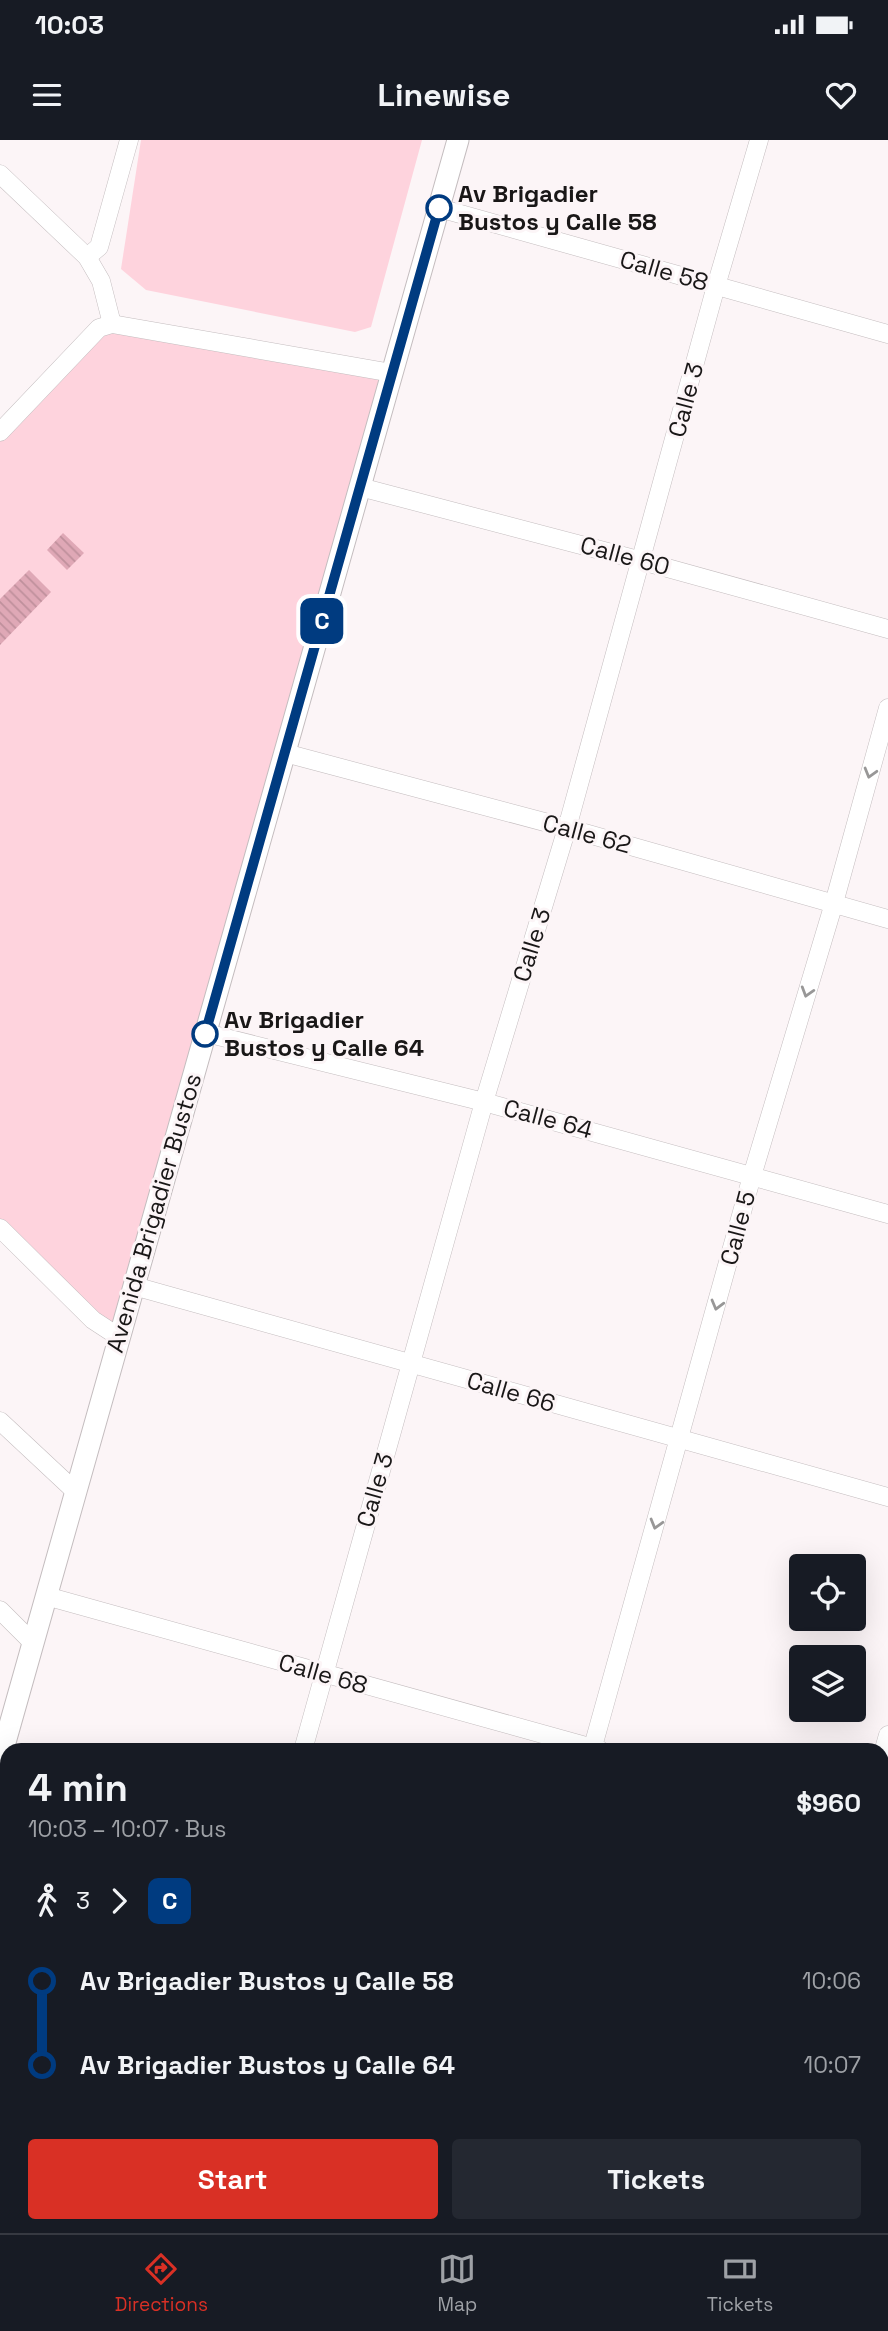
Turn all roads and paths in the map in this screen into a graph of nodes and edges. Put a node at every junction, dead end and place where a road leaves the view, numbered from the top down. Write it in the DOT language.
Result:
graph roads {
  1 [pos="129,140"];
  2 [pos="458,140"];
  3 [pos="759,140"];
  4 [pos="0,174"];
  5 [pos="439,208"];
  6 [pos="87,257"];
  7 [pos="716,286"];
  8 [pos="112,324"];
  9 [pos="888,334"];
  10 [pos="392,373"];
  11 [pos="0,432"];
  12 [pos="360,487"];
  13 [pos="642,561"];
  14 [pos="888,629"];
  15 [pos="888,708"];
  16 [pos="285,753"];
  17 [pos="567,828"];
  18 [pos="834,903"];
  19 [pos="888,919"];
  20 [pos="206,1033"];
  21 [pos="484,1102"];
  22 [pos="752,1176"];
  23 [pos="888,1214"];
  24 [pos="0,1228"];
  25 [pos="134,1286"];
  26 [pos="119,1336"];
  27 [pos="411,1364"];
  28 [pos="0,1421"];
  29 [pos="680,1440"];
  30 [pos="76,1492"];
  31 [pos="888,1497"];
  32 [pos="46,1596"];
  33 [pos="0,1610"];
  34 [pos="33,1643"];
  35 [pos="323,1674"];
  36 [pos="5,1743"];
  37 [pos="305,1743"];
  38 [pos="573,1743"];
  39 [pos="597,1743"];
  1 -- 6 [label="street"];
  2 -- 5 [label="street, Avenida Brigadier Bustos"];
  3 -- 7 [label="street, Calle 3"];
  4 -- 6 [label="street"];
  5 -- 7 [label="street, Calle 58"];
  5 -- 10 [label="street, Avenida Brigadier Bustos"];
  6 -- 8 [label="street"];
  7 -- 9 [label="street, Calle 58"];
  7 -- 13 [label="street, Calle 3"];
  8 -- 10 [label="street"];
  8 -- 11 [label="street"];
  10 -- 12 [label="street, Avenida Brigadier Bustos"];
  12 -- 13 [label="street, Calle 60"];
  12 -- 16 [label="street, Avenida Brigadier Bustos"];
  13 -- 14 [label="street, Calle 60"];
  13 -- 17 [label="street, Calle 3"];
  15 -- 18 [label="street, Calle 5, one-way"];
  16 -- 17 [label="street, Calle 62"];
  16 -- 20 [label="street, Avenida Brigadier Bustos"];
  17 -- 18 [label="street, Calle 62"];
  17 -- 21 [label="street, Calle 3"];
  18 -- 19 [label="street, Calle 62"];
  18 -- 22 [label="street, Calle 5, one-way"];
  20 -- 21 [label="street, Calle 64"];
  20 -- 25 [label="street, Avenida Brigadier Bustos"];
  21 -- 22 [label="street, Calle 64"];
  21 -- 27 [label="street, Calle 3"];
  22 -- 23 [label="street, Calle 64"];
  22 -- 29 [label="street, Calle 5, one-way"];
  24 -- 26 [label="street"];
  25 -- 26 [label="street, Avenida Brigadier Bustos"];
  25 -- 27 [label="street, Calle 66"];
  26 -- 30 [label="street, Avenida Brigadier Bustos"];
  27 -- 29 [label="street, Calle 66"];
  27 -- 35 [label="street, Calle 3"];
  28 -- 30 [label="street"];
  29 -- 31 [label="street, Calle 66"];
  29 -- 39 [label="street, Calle 5, one-way"];
  30 -- 32 [label="street, Avenida Brigadier Bustos"];
  32 -- 34 [label="street, Avenida Brigadier Bustos"];
  32 -- 35 [label="street, Calle 68"];
  33 -- 34 [label="street"];
  34 -- 36 [label="street, Avenida Brigadier Bustos"];
  35 -- 37 [label="street, Calle 3"];
  35 -- 38 [label="street, Calle 68"];
}
